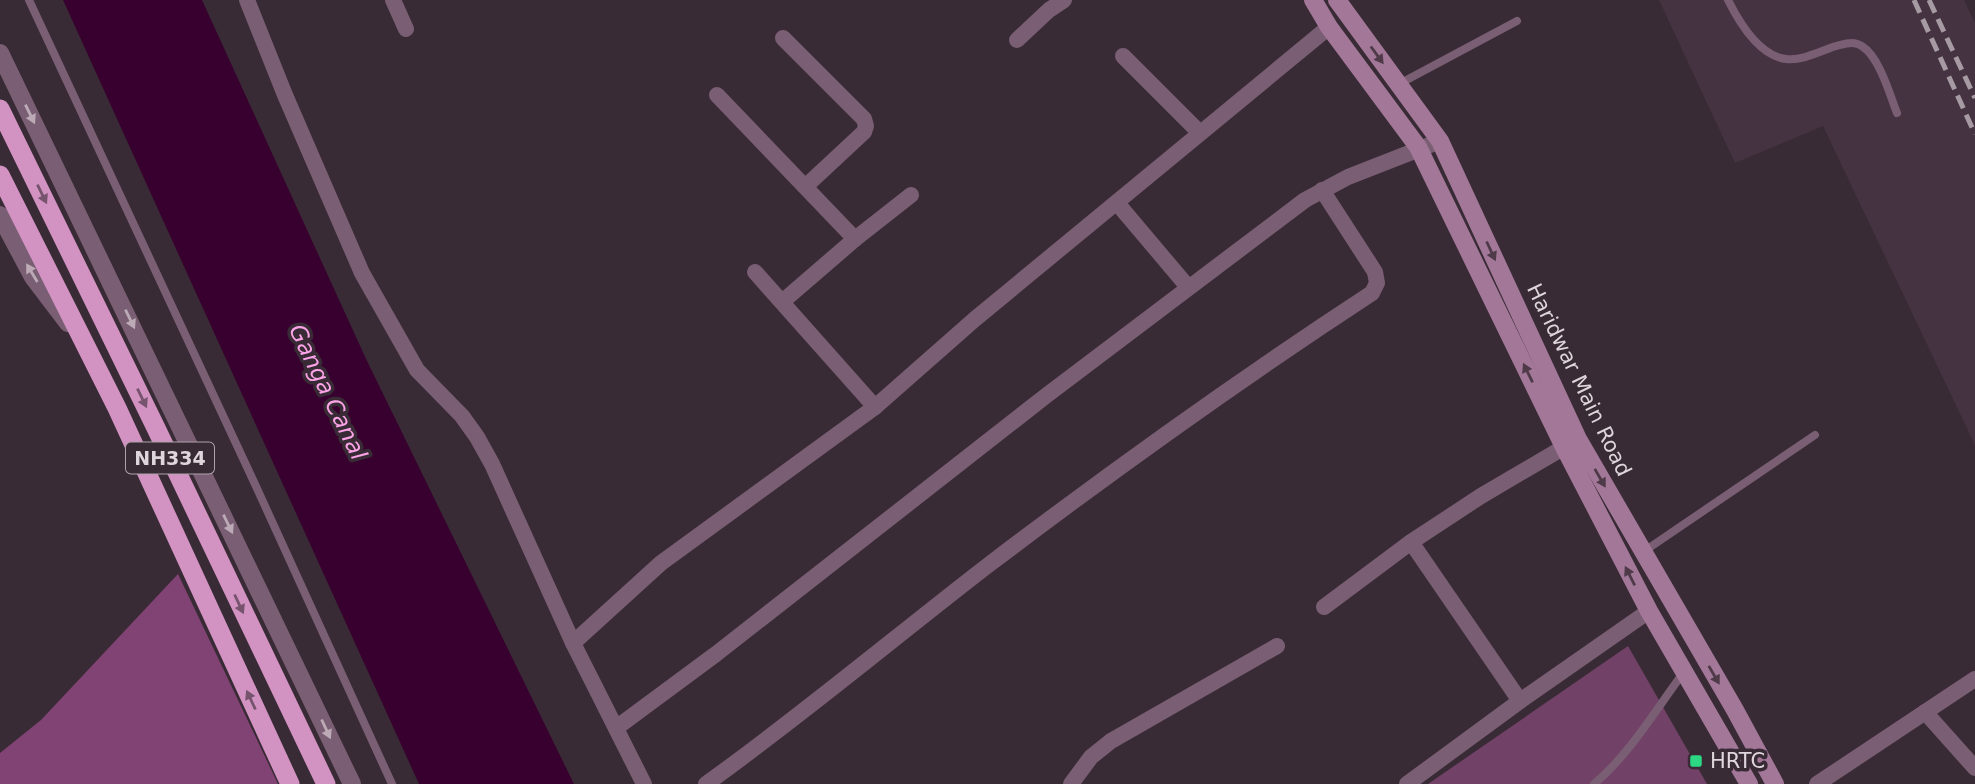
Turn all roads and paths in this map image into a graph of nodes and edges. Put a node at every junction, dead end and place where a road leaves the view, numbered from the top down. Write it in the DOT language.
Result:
graph roads {
  1 [pos="29,0"];
  2 [pos="247,0"];
  3 [pos="393,0"];
  4 [pos="1064,0"];
  5 [pos="1313,0"];
  6 [pos="1337,0"];
  7 [pos="1728,0"];
  8 [pos="1517,21"];
  9 [pos="1329,27"];
  10 [pos="406,29"];
  11 [pos="783,38"];
  12 [pos="1017,40"];
  13 [pos="0,53"];
  14 [pos="1123,56"];
  15 [pos="1399,84"];
  16 [pos="717,96"];
  17 [pos="0,109"];
  18 [pos="1897,113"];
  19 [pos="1200,133"];
  20 [pos="1440,141"];
  21 [pos="1418,148"];
  22 [pos="0,175"];
  23 [pos="806,186"];
  24 [pos="1322,190"];
  25 [pos="911,195"];
  26 [pos="1116,203"];
  27 [pos="0,215"];
  28 [pos="855,239"];
  29 [pos="755,272"];
  30 [pos="1188,287"];
  31 [pos="782,302"];
  32 [pos="87,348"];
  33 [pos="875,407"];
  34 [pos="1815,435"];
  35 [pos="1571,443"];
  36 [pos="1411,542"];
  37 [pos="1643,552"];
  38 [pos="1324,607"];
  39 [pos="1649,611"];
  40 [pos="573,643"];
  41 [pos="1277,646"];
  42 [pos="1684,672"];
  43 [pos="1975,679"];
  44 [pos="1520,701"];
  45 [pos="1925,712"];
  46 [pos="616,728"];
  47 [pos="1975,768"];
  48 [pos="290,784"];
  49 [pos="326,784"];
  50 [pos="352,784"];
  51 [pos="392,784"];
  52 [pos="643,784"];
  53 [pos="706,784"];
  54 [pos="1071,784"];
  55 [pos="1407,784"];
  56 [pos="1594,784"];
  57 [pos="1749,784"];
  58 [pos="1775,784"];
  59 [pos="1817,784"];
  1 -- 51 [label="lane"];
  2 -- 40 [label="street"];
  3 -- 10 [label="street"];
  4 -- 12 [label="street"];
  5 -- 9 [label="main road, Haridwar Main Road"];
  6 -- 15 [label="main road, Haridwar Main Road, one-way"];
  7 -- 18 [label="lane"];
  8 -- 15 [label="lane"];
  9 -- 19 [label="street"];
  9 -- 21 [label="main road, Haridwar Main Road"];
  11 -- 23 [label="street"];
  13 -- 50 [label="street, one-way"];
  14 -- 19 [label="street"];
  15 -- 20 [label="main road, Haridwar Main Road"];
  16 -- 23 [label="street"];
  17 -- 49 [label="highway, NH334, one-way"];
  19 -- 26 [label="street"];
  20 -- 21 [label="street"];
  20 -- 35 [label="main road, Haridwar Main Road, one-way"];
  21 -- 24 [label="street"];
  35 -- 21 [label="main road, Haridwar Main Road, one-way"];
  22 -- 32 [label="highway, NH334"];
  23 -- 28 [label="street"];
  24 -- 30 [label="street"];
  24 -- 53 [label="street"];
  25 -- 28 [label="street"];
  26 -- 30 [label="street"];
  26 -- 33 [label="street"];
  32 -- 27 [label="street, one-way"];
  28 -- 31 [label="street"];
  29 -- 31 [label="street"];
  30 -- 46 [label="street"];
  31 -- 33 [label="street"];
  48 -- 32 [label="highway, NH334, one-way"];
  33 -- 40 [label="street"];
  34 -- 37 [label="lane"];
  35 -- 36 [label="street"];
  35 -- 37 [label="main road, Haridwar Main Road, one-way"];
  39 -- 35 [label="main road, Haridwar Main Road, one-way"];
  36 -- 38 [label="street"];
  36 -- 44 [label="street"];
  37 -- 58 [label="main road, Haridwar Main Road, one-way"];
  39 -- 42 [label="main road, Haridwar Main Road"];
  39 -- 44 [label="street"];
  40 -- 46 [label="street"];
  41 -- 54 [label="street"];
  42 -- 56 [label="lane"];
  42 -- 57 [label="main road, Haridwar Main Road"];
  43 -- 45 [label="street"];
  44 -- 55 [label="street"];
  45 -- 47 [label="street"];
  45 -- 59 [label="street"];
  46 -- 52 [label="street"];
}
